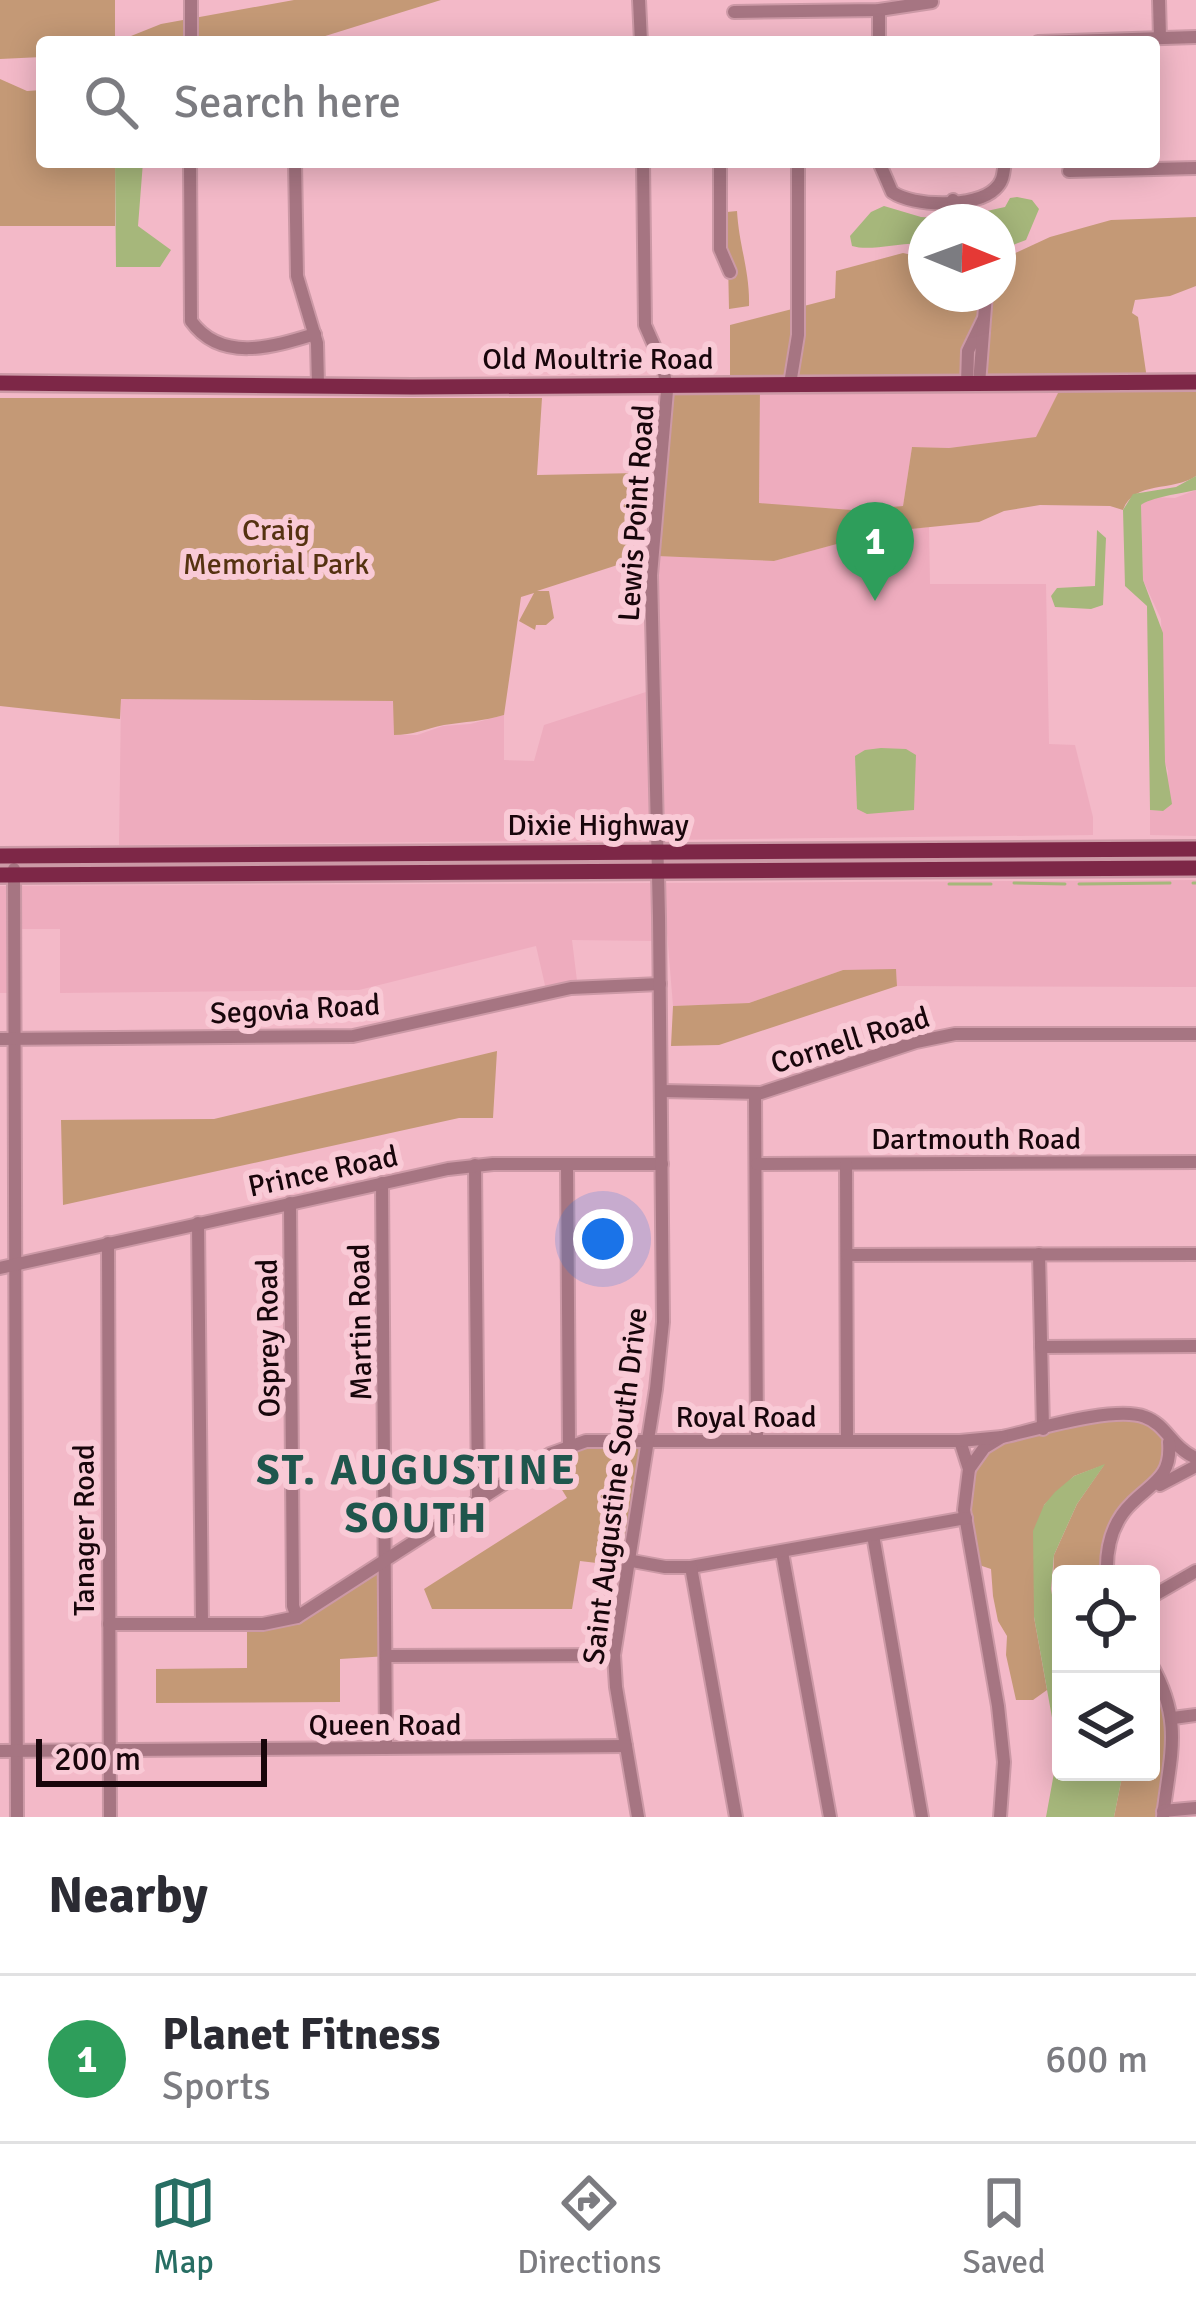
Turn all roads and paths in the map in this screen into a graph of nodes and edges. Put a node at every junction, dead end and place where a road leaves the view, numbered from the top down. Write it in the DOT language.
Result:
graph roads {
  1 [pos="191,0"];
  2 [pos="639,0"];
  3 [pos="1160,0"];
  4 [pos="932,2"];
  5 [pos="801,6"];
  6 [pos="879,10"];
  7 [pos="734,12"];
  8 [pos="191,36"];
  9 [pos="641,36"];
  10 [pos="879,36"];
  11 [pos="1196,37"];
  12 [pos="1160,38"];
  13 [pos="190,168"];
  14 [pos="296,168"];
  15 [pos="644,168"];
  16 [pos="720,168"];
  17 [pos="798,168"];
  18 [pos="882,168"];
  19 [pos="1004,168"];
  20 [pos="1196,168"];
  21 [pos="1069,171"];
  22 [pos="953,200"];
  23 [pos="954,204"];
  24 [pos="730,272"];
  25 [pos="984,312"];
  26 [pos="315,334"];
  27 [pos="1196,382"];
  28 [pos="0,383"];
  29 [pos="973,383"];
  30 [pos="790,385"];
  31 [pos="318,386"];
  32 [pos="667,386"];
  33 [pos="1196,849"];
  34 [pos="1003,850"];
  35 [pos="657,852"];
  36 [pos="8,856"];
  37 [pos="321,864"];
  38 [pos="1196,868"];
  39 [pos="1003,869"];
  40 [pos="658,870"];
  41 [pos="7,875"];
  42 [pos="661,984"];
  43 [pos="1196,1034"];
  44 [pos="7,1039"];
  45 [pos="662,1091"];
  46 [pos="755,1094"];
  47 [pos="1196,1162"];
  48 [pos="662,1164"];
  49 [pos="757,1164"];
  50 [pos="846,1164"];
  51 [pos="475,1165"];
  52 [pos="567,1165"];
  53 [pos="7,1167"];
  54 [pos="382,1183"];
  55 [pos="290,1203"];
  56 [pos="199,1223"];
  57 [pos="107,1243"];
  58 [pos="1039,1254"];
  59 [pos="1196,1254"];
  60 [pos="848,1255"];
  61 [pos="15,1263"];
  62 [pos="0,1268"];
  63 [pos="1196,1346"];
  64 [pos="1041,1347"];
  65 [pos="1043,1429"];
  66 [pos="1002,1437"];
  67 [pos="1168,1439"];
  68 [pos="647,1441"];
  69 [pos="757,1441"];
  70 [pos="848,1441"];
  71 [pos="959,1441"];
  72 [pos="569,1445"];
  73 [pos="1196,1462"];
  74 [pos="969,1469"];
  75 [pos="1147,1492"];
  76 [pos="478,1500"];
  77 [pos="966,1518"];
  78 [pos="873,1535"];
  79 [pos="782,1552"];
  80 [pos="385,1560"];
  81 [pos="627,1560"];
  82 [pos="1107,1565"];
  83 [pos="691,1567"];
  84 [pos="1196,1571"];
  85 [pos="1160,1592"];
  86 [pos="297,1616"];
  87 [pos="109,1624"];
  88 [pos="202,1624"];
  89 [pos="614,1654"];
  90 [pos="386,1657"];
  91 [pos="1156,1673"];
  92 [pos="1196,1715"];
  93 [pos="1173,1718"];
  94 [pos="626,1746"];
  95 [pos="386,1748"];
  96 [pos="110,1750"];
  97 [pos="0,1751"];
  98 [pos="17,1751"];
  99 [pos="1196,1808"];
  100 [pos="1163,1814"];
  101 [pos="17,1817"];
  102 [pos="110,1817"];
  103 [pos="638,1817"];
  104 [pos="736,1817"];
  105 [pos="830,1817"];
  106 [pos="922,1817"];
  107 [pos="1000,1817"];
  1 -- 8 [label="street"];
  2 -- 9 [label="street"];
  3 -- 12 [label="street"];
  4 -- 6 [label="street"];
  5 -- 6 [label="street"];
  5 -- 7 [label="street"];
  6 -- 10 [label="street"];
  11 -- 12 [label="street"];
  13 -- 26 [label="street"];
  14 -- 26 [label="street"];
  15 -- 32 [label="street, Lewis Point Road"];
  16 -- 24 [label="street"];
  17 -- 30 [label="street"];
  18 -- 22 [label="street"];
  19 -- 22 [label="street"];
  20 -- 21 [label="street"];
  22 -- 23 [label="street"];
  25 -- 29 [label="street"];
  26 -- 31 [label="street"];
  27 -- 29 [label="main road, Old Moultrie Road"];
  28 -- 31 [label="main road, Old Moultrie Road"];
  29 -- 30 [label="main road, Old Moultrie Road"];
  30 -- 32 [label="main road, Old Moultrie Road"];
  31 -- 32 [label="main road, Old Moultrie Road"];
  32 -- 35 [label="street, Lewis Point Road"];
  33 -- 34 [label="main road, Dixie Highway"];
  34 -- 35 [label="main road, Dixie Highway"];
  34 -- 39 [label="street"];
  35 -- 37 [label="main road, Dixie Highway"];
  35 -- 40 [label="street, Lewis Point Road"];
  36 -- 37 [label="main road, Dixie Highway"];
  36 -- 41 [label="street"];
  37 -- 40 [label="main road, Dixie Highway"];
  37 -- 41 [label="main road"];
  38 -- 39 [label="main road, Dixie Highway"];
  39 -- 40 [label="main road, Dixie Highway"];
  40 -- 42 [label="street, Saint Augustine South Drive"];
  41 -- 44 [label="street"];
  42 -- 44 [label="street, Segovia Road"];
  42 -- 45 [label="street, Saint Augustine South Drive"];
  43 -- 46 [label="street, Cornell Road"];
  44 -- 53 [label="street"];
  45 -- 46 [label="street, Cornell Road"];
  45 -- 48 [label="street, Saint Augustine South Drive"];
  46 -- 49 [label="street"];
  47 -- 50 [label="street, Dartmouth Road"];
  48 -- 52 [label="street, Prince Road"];
  48 -- 68 [label="street, Saint Augustine South Drive"];
  49 -- 50 [label="street, Dartmouth Road"];
  49 -- 69 [label="street"];
  50 -- 60 [label="street"];
  51 -- 52 [label="street, Prince Road"];
  51 -- 54 [label="street, Prince Road"];
  51 -- 76 [label="street"];
  52 -- 72 [label="street"];
  53 -- 61 [label="street"];
  54 -- 55 [label="street, Prince Road"];
  54 -- 80 [label="street, Martin Road"];
  55 -- 56 [label="street, Prince Road"];
  55 -- 86 [label="street, Osprey Road"];
  56 -- 57 [label="street, Prince Road"];
  56 -- 88 [label="street"];
  57 -- 61 [label="street, Prince Road"];
  57 -- 87 [label="street, Tanager Road"];
  58 -- 59 [label="street"];
  58 -- 60 [label="street"];
  58 -- 64 [label="street"];
  60 -- 70 [label="street"];
  61 -- 62 [label="street, Prince Road"];
  61 -- 98 [label="street"];
  63 -- 64 [label="street"];
  64 -- 65 [label="street"];
  65 -- 66 [label="street, Royal Road"];
  65 -- 67 [label="street, Royal Road"];
  66 -- 71 [label="street, Royal Road"];
  66 -- 74 [label="street"];
  67 -- 73 [label="street, Royal Road"];
  67 -- 75 [label="street"];
  68 -- 69 [label="street, Royal Road"];
  68 -- 72 [label="street, Royal Road"];
  68 -- 81 [label="street, Saint Augustine South Drive"];
  69 -- 70 [label="street, Royal Road"];
  70 -- 71 [label="street, Royal Road"];
  71 -- 74 [label="street"];
  72 -- 76 [label="street, Royal Road"];
  73 -- 75 [label="street"];
  74 -- 77 [label="street"];
  75 -- 82 [label="street"];
  76 -- 80 [label="street, Royal Road"];
  77 -- 78 [label="street"];
  77 -- 107 [label="street"];
  78 -- 79 [label="street"];
  78 -- 106 [label="street"];
  79 -- 83 [label="street"];
  79 -- 105 [label="street"];
  80 -- 86 [label="street, Royal Road"];
  80 -- 90 [label="street, Martin Road"];
  81 -- 83 [label="street"];
  81 -- 89 [label="street, Saint Augustine South Drive"];
  83 -- 104 [label="street"];
  84 -- 85 [label="street"];
  86 -- 88 [label="street, Royal Road"];
  87 -- 88 [label="street, Royal Road"];
  87 -- 96 [label="street, Tanager Road"];
  89 -- 90 [label="street"];
  89 -- 94 [label="street, Saint Augustine South Drive"];
  90 -- 95 [label="street, Martin Road"];
  91 -- 93 [label="street"];
  92 -- 93 [label="street"];
  93 -- 100 [label="street"];
  94 -- 95 [label="street, Queen Road"];
  94 -- 103 [label="street, Saint Augustine South Drive"];
  95 -- 96 [label="street, Queen Road"];
  96 -- 98 [label="street, Queen Road"];
  96 -- 102 [label="street, Tanager Road"];
  97 -- 98 [label="street, Queen Road"];
  98 -- 101 [label="street"];
  99 -- 100 [label="street"];
}
